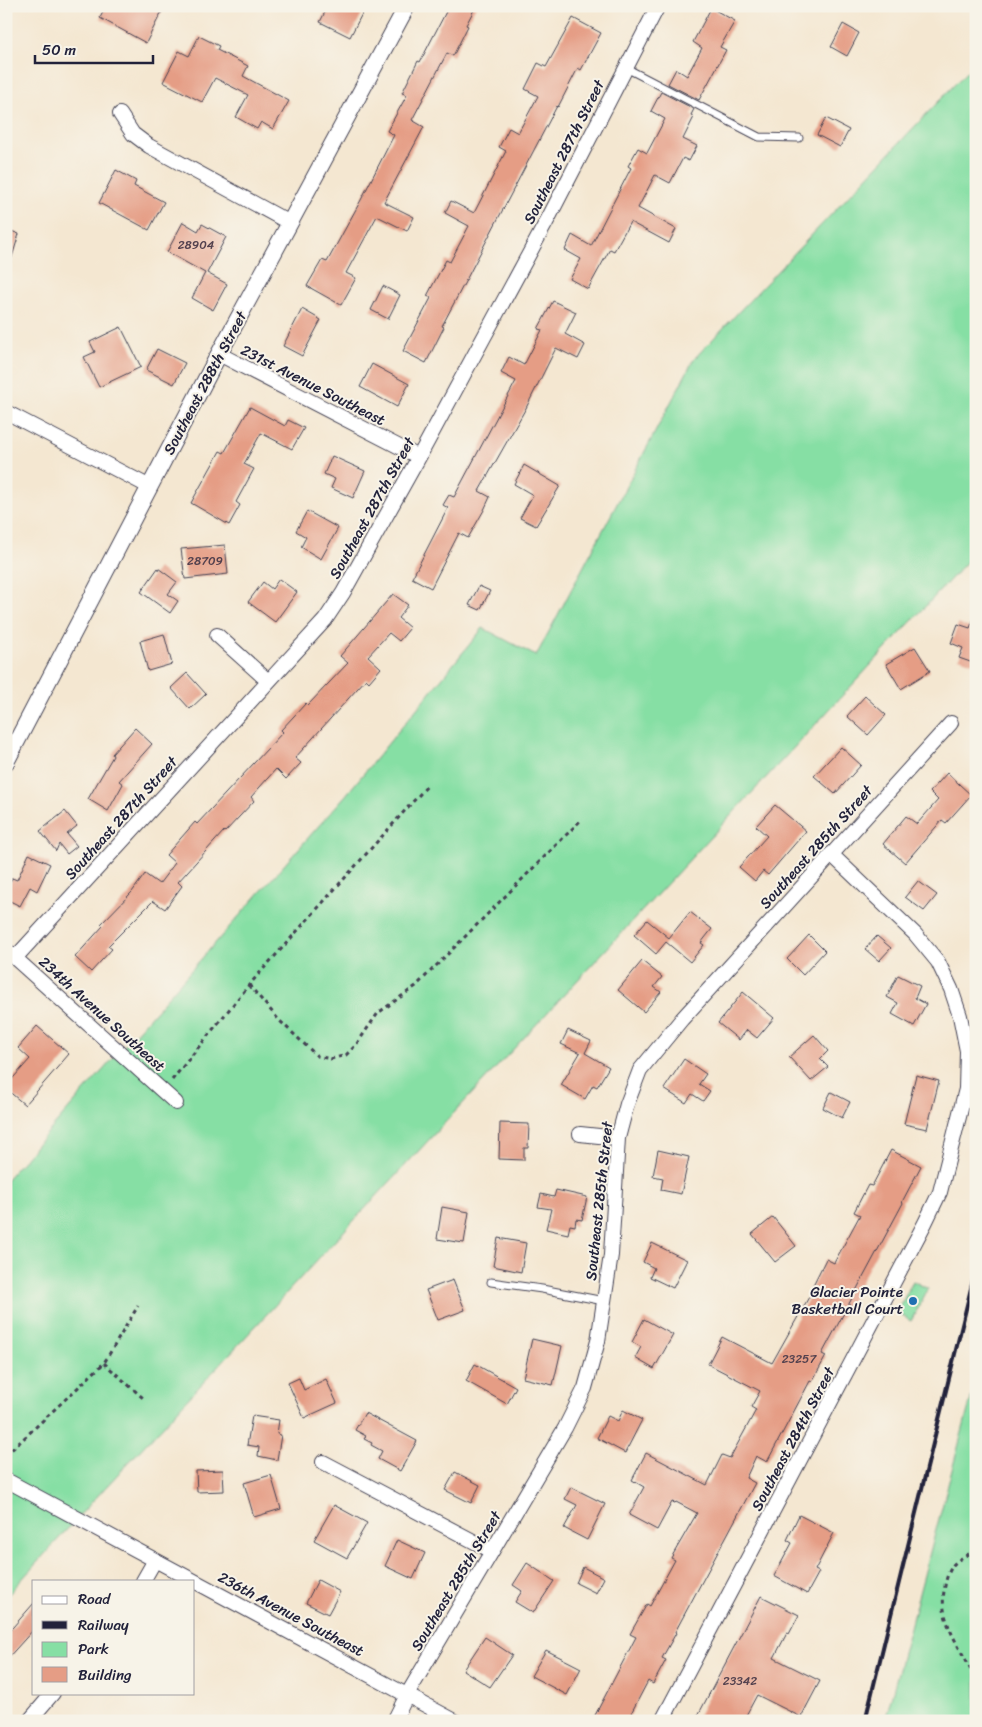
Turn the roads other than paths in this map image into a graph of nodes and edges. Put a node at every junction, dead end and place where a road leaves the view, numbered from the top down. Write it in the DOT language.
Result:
graph roads {
  1 [pos="407,6"];
  2 [pos="658,6"];
  3 [pos="626,68"];
  4 [pos="120,114"];
  5 [pos="799,138"];
  6 [pos="290,223"];
  7 [pos="219,354"];
  8 [pos="6,412"];
  9 [pos="419,457"];
  10 [pos="150,487"];
  11 [pos="217,635"];
  12 [pos="268,681"];
  13 [pos="951,723"];
  14 [pos="6,762"];
  15 [pos="832,854"];
  16 [pos="11,953"];
  17 [pos="176,1103"];
  18 [pos="580,1134"];
  19 [pos="618,1138"];
  20 [pos="491,1282"];
  21 [pos="604,1301"];
  22 [pos="323,1462"];
  23 [pos="6,1480"];
  24 [pos="492,1551"];
  25 [pos="155,1560"];
  26 [pos="143,1580"];
  27 [pos="192,1580"];
  28 [pos="195,1581"];
  29 [pos="52,1694"];
  30 [pos="407,1695"];
  31 [pos="29,1721"];
  32 [pos="394,1721"];
  33 [pos="455,1721"];
  34 [pos="662,1721"];
  1 -- 6 [label="street, Southeast 288th Street"];
  2 -- 3 [label="street, Southeast 287th Street"];
  3 -- 5 [label="lane"];
  3 -- 9 [label="street, Southeast 287th Street"];
  4 -- 6 [label="street"];
  6 -- 7 [label="street, Southeast 288th Street"];
  7 -- 9 [label="street, 231st Avenue Southeast"];
  7 -- 10 [label="street, Southeast 288th Street"];
  8 -- 10 [label="street"];
  9 -- 12 [label="street, Southeast 287th Street"];
  10 -- 14 [label="street, Southeast 288th Street"];
  11 -- 12 [label="street"];
  12 -- 16 [label="street, Southeast 287th Street"];
  13 -- 15 [label="street, Southeast 285th Street"];
  15 -- 19 [label="street, Southeast 285th Street"];
  15 -- 34 [label="street, Southeast 284th Street"];
  16 -- 17 [label="street, 234th Avenue Southeast"];
  18 -- 19 [label="street"];
  19 -- 21 [label="street, Southeast 285th Street"];
  20 -- 21 [label="lane"];
  21 -- 24 [label="street, Southeast 285th Street"];
  22 -- 24 [label="street"];
  23 -- 25 [label="street, 236th Avenue Southeast"];
  24 -- 30 [label="street, Southeast 285th Street"];
  25 -- 26 [label="street"];
  25 -- 27 [label="street, 236th Avenue Southeast"];
  28 -- 30 [label="street, 236th Avenue Southeast"];
  29 -- 31 [label="street"];
  30 -- 32 [label="street, Southeast 285th Street"];
  30 -- 33 [label="street, 236th Avenue Southeast"];
}
